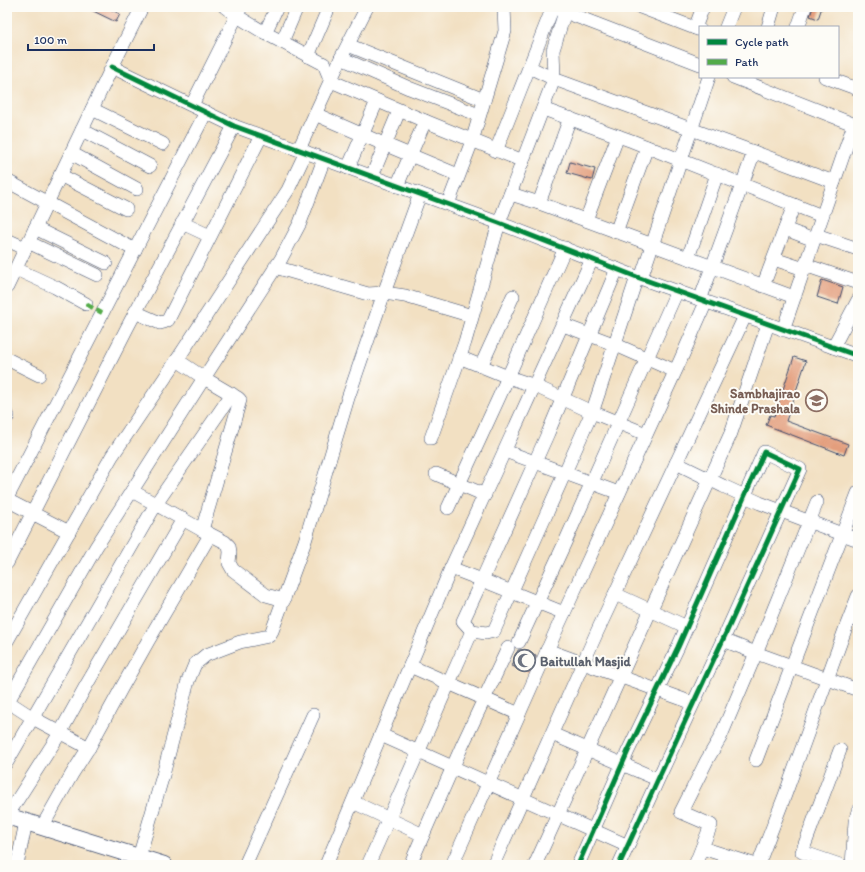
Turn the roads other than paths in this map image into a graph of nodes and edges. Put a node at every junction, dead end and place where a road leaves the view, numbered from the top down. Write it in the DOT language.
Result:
graph roads {
  1 [pos="142,7"];
  2 [pos="225,7"];
  3 [pos="277,7"];
  4 [pos="297,7"];
  5 [pos="329,7"];
  6 [pos="366,7"];
  7 [pos="504,7"];
  8 [pos="553,7"];
  9 [pos="640,7"];
  10 [pos="703,7"];
  11 [pos="734,7"];
  12 [pos="774,7"];
  13 [pos="806,7"];
  14 [pos="239,11"];
  15 [pos="565,12"];
  16 [pos="671,13"];
  17 [pos="726,26"];
  18 [pos="768,26"];
  19 [pos="798,26"];
  20 [pos="698,29"];
  21 [pos="265,33"];
  22 [pos="282,42"];
  23 [pos="348,44"];
  24 [pos="308,56"];
  25 [pos="341,58"];
  26 [pos="699,64"];
  27 [pos="112,67"];
  28 [pos="529,67"];
  29 [pos="709,78"];
  30 [pos="736,78"];
  31 [pos="828,78"];
  32 [pos="554,79"];
  33 [pos="331,81"];
  34 [pos="858,89"];
  35 [pos="484,100"];
  36 [pos="377,101"];
  37 [pos="192,105"];
  38 [pos="92,109"];
  39 [pos="543,109"];
  40 [pos="399,111"];
  41 [pos="206,112"];
  42 [pos="315,114"];
  43 [pos="479,115"];
  44 [pos="570,118"];
  45 [pos="425,121"];
  46 [pos="856,125"];
  47 [pos="234,126"];
  48 [pos="691,129"];
  49 [pos="82,130"];
  50 [pos="362,135"];
  51 [pos="261,136"];
  52 [pos="618,136"];
  53 [pos="472,141"];
  54 [pos="163,144"];
  55 [pos="385,145"];
  56 [pos="647,147"];
  57 [pos="302,151"];
  58 [pos="496,151"];
  59 [pos="754,152"];
  60 [pos="71,153"];
  61 [pos="410,155"];
  62 [pos="324,159"];
  63 [pos="681,160"];
  64 [pos="523,161"];
  65 [pos="150,166"];
  66 [pos="348,168"];
  67 [pos="717,174"];
  68 [pos="60,175"];
  69 [pos="458,175"];
  70 [pos="372,176"];
  71 [pos="7,181"];
  72 [pos="834,182"];
  73 [pos="742,184"];
  74 [pos="397,186"];
  75 [pos="137,189"];
  76 [pos="420,194"];
  77 [pos="511,194"];
  78 [pos="47,203"];
  79 [pos="539,203"];
  80 [pos="448,204"];
  81 [pos="794,204"];
  82 [pos="126,209"];
  83 [pos="822,216"];
  84 [pos="586,220"];
  85 [pos="182,223"];
  86 [pos="499,223"];
  87 [pos="35,228"];
  88 [pos="785,229"];
  89 [pos="616,232"];
  90 [pos="210,236"];
  91 [pos="815,238"];
  92 [pos="7,240"];
  93 [pos="27,245"];
  94 [pos="652,245"];
  95 [pos="565,248"];
  96 [pos="858,249"];
  97 [pos="135,250"];
  98 [pos="688,258"];
  99 [pos="592,259"];
  100 [pos="774,259"];
  101 [pos="106,262"];
  102 [pos="275,267"];
  103 [pos="712,267"];
  104 [pos="805,267"];
  105 [pos="16,269"];
  106 [pos="617,269"];
  107 [pos="97,274"];
  108 [pos="639,277"];
  109 [pos="858,283"];
  110 [pos="764,286"];
  111 [pos="7,287"];
  112 [pos="677,291"];
  113 [pos="384,293"];
  114 [pos="513,296"];
  115 [pos="794,297"];
  116 [pos="858,300"];
  117 [pos="703,301"];
  118 [pos="86,304"];
  119 [pos="135,312"];
  120 [pos="472,316"];
  121 [pos="745,316"];
  122 [pos="768,324"];
  123 [pos="563,325"];
  124 [pos="783,330"];
  125 [pos="589,335"];
  126 [pos="616,345"];
  127 [pos="833,347"];
  128 [pos="858,356"];
  129 [pos="460,357"];
  130 [pos="647,358"];
  131 [pos="7,359"];
  132 [pos="177,360"];
  133 [pos="481,366"];
  134 [pos="675,371"];
  135 [pos="40,375"];
  136 [pos="508,377"];
  137 [pos="204,378"];
  138 [pos="535,386"];
  139 [pos="232,394"];
  140 [pos="562,399"];
  141 [pos="592,412"];
  142 [pos="618,423"];
  143 [pos="646,434"];
  144 [pos="431,438"];
  145 [pos="505,451"];
  146 [pos="535,462"];
  147 [pos="676,463"];
  148 [pos="565,473"];
  149 [pos="436,474"];
  150 [pos="710,480"];
  151 [pos="592,483"];
  152 [pos="459,484"];
  153 [pos="132,491"];
  154 [pos="619,493"];
  155 [pos="858,493"];
  156 [pos="485,495"];
  157 [pos="745,496"];
  158 [pos="7,499"];
  159 [pos="817,502"];
  160 [pos="156,504"];
  161 [pos="448,508"];
  162 [pos="781,511"];
  163 [pos="32,513"];
  164 [pos="183,519"];
  165 [pos="808,522"];
  166 [pos="69,532"];
  167 [pos="206,532"];
  168 [pos="842,534"];
  169 [pos="858,540"];
  170 [pos="7,563"];
  171 [pos="451,568"];
  172 [pos="482,580"];
  173 [pos="511,592"];
  174 [pos="615,594"];
  175 [pos="858,596"];
  176 [pos="284,600"];
  177 [pos="537,602"];
  178 [pos="651,610"];
  179 [pos="564,613"];
  180 [pos="687,627"];
  181 [pos="472,631"];
  182 [pos="723,640"];
  183 [pos="7,641"];
  184 [pos="547,650"];
  185 [pos="756,653"];
  186 [pos="583,663"];
  187 [pos="410,666"];
  188 [pos="792,666"];
  189 [pos="621,676"];
  190 [pos="827,678"];
  191 [pos="449,683"];
  192 [pos="658,690"];
  193 [pos="858,690"];
  194 [pos="484,699"];
  195 [pos="7,702"];
  196 [pos="693,703"];
  197 [pos="519,714"];
  198 [pos="312,715"];
  199 [pos="33,718"];
  200 [pos="60,733"];
  201 [pos="552,734"];
  202 [pos="381,735"];
  203 [pos="89,748"];
  204 [pos="587,749"];
  205 [pos="840,750"];
  206 [pos="419,752"];
  207 [pos="756,760"];
  208 [pos="7,762"];
  209 [pos="622,765"];
  210 [pos="453,767"];
  211 [pos="657,780"];
  212 [pos="488,783"];
  213 [pos="524,799"];
  214 [pos="352,802"];
  215 [pos="858,810"];
  216 [pos="557,814"];
  217 [pos="7,816"];
  218 [pos="389,819"];
  219 [pos="26,822"];
  220 [pos="42,827"];
  221 [pos="593,831"];
  222 [pos="423,835"];
  223 [pos="856,841"];
  224 [pos="628,846"];
  225 [pos="702,848"];
  226 [pos="139,857"];
  227 [pos="806,859"];
  228 [pos="17,865"];
  229 [pos="164,865"];
  230 [pos="246,865"];
  231 [pos="326,865"];
  232 [pos="368,865"];
  233 [pos="410,865"];
  234 [pos="452,865"];
  235 [pos="493,865"];
  236 [pos="535,865"];
  237 [pos="578,865"];
  238 [pos="619,865"];
  239 [pos="695,865"];
  240 [pos="757,865"];
  241 [pos="840,865"];
  242 [pos="852,865"];
  1 -- 27 [label="street"];
  2 -- 14 [label="street"];
  3 -- 21 [label="street"];
  4 -- 22 [label="street"];
  5 -- 24 [label="street"];
  6 -- 23 [label="street"];
  7 -- 35 [label="street"];
  8 -- 15 [label="street"];
  8 -- 28 [label="street"];
  9 -- 16 [label="street"];
  10 -- 20 [label="street"];
  11 -- 17 [label="street"];
  12 -- 18 [label="street"];
  13 -- 19 [label="street"];
  14 -- 21 [label="street"];
  14 -- 37 [label="street"];
  15 -- 26 [label="street"];
  15 -- 32 [label="street"];
  16 -- 20 [label="street"];
  21 -- 22 [label="street"];
  22 -- 24 [label="street"];
  23 -- 25 [label="street"];
  23 -- 35 [label="street"];
  24 -- 33 [label="street"];
  25 -- 33 [label="street"];
  25 -- 43 [label="street"];
  27 -- 37 [label="street"];
  27 -- 38 [label="street"];
  28 -- 32 [label="street"];
  28 -- 58 [label="street"];
  29 -- 48 [label="street"];
  30 -- 46 [label="street"];
  31 -- 34 [label="street"];
  32 -- 39 [label="street"];
  32 -- 48 [label="street"];
  33 -- 36 [label="street"];
  33 -- 42 [label="street"];
  35 -- 43 [label="street"];
  36 -- 40 [label="street"];
  36 -- 50 [label="street"];
  37 -- 41 [label="street"];
  38 -- 49 [label="street"];
  38 -- 54 [label="street"];
  39 -- 44 [label="street"];
  39 -- 64 [label="street"];
  40 -- 45 [label="street"];
  40 -- 55 [label="street"];
  41 -- 47 [label="street"];
  41 -- 97 [label="street"];
  42 -- 50 [label="street"];
  42 -- 57 [label="street"];
  43 -- 53 [label="street"];
  44 -- 52 [label="street"];
  44 -- 79 [label="street"];
  45 -- 53 [label="street"];
  45 -- 61 [label="street"];
  46 -- 72 [label="street"];
  47 -- 51 [label="street"];
  47 -- 85 [label="street"];
  48 -- 59 [label="street"];
  48 -- 63 [label="street"];
  49 -- 60 [label="street"];
  49 -- 65 [label="street"];
  50 -- 55 [label="street"];
  50 -- 66 [label="street"];
  51 -- 57 [label="street"];
  51 -- 90 [label="street"];
  52 -- 56 [label="street"];
  52 -- 84 [label="street"];
  53 -- 58 [label="street"];
  53 -- 69 [label="street"];
  55 -- 61 [label="street"];
  55 -- 70 [label="street"];
  56 -- 63 [label="street"];
  56 -- 89 [label="street"];
  57 -- 62 [label="street"];
  57 -- 132 [label="street"];
  58 -- 64 [label="street"];
  59 -- 72 [label="street"];
  59 -- 73 [label="street"];
  60 -- 68 [label="street"];
  60 -- 75 [label="street"];
  61 -- 69 [label="street"];
  61 -- 74 [label="street"];
  62 -- 66 [label="street"];
  62 -- 102 [label="street"];
  63 -- 67 [label="street"];
  63 -- 94 [label="street"];
  64 -- 77 [label="street"];
  66 -- 70 [label="street"];
  67 -- 73 [label="street"];
  67 -- 98 [label="street"];
  68 -- 78 [label="street"];
  68 -- 82 [label="street"];
  69 -- 80 [label="street"];
  70 -- 74 [label="street"];
  71 -- 78 [label="street"];
  72 -- 83 [label="street"];
  73 -- 81 [label="street"];
  73 -- 103 [label="street"];
  74 -- 76 [label="street"];
  76 -- 80 [label="street"];
  76 -- 113 [label="street"];
  77 -- 79 [label="street"];
  77 -- 86 [label="street"];
  78 -- 87 [label="street"];
  78 -- 97 [label="street"];
  79 -- 84 [label="street"];
  80 -- 86 [label="street"];
  81 -- 83 [label="street"];
  81 -- 88 [label="street"];
  83 -- 91 [label="street"];
  84 -- 89 [label="street"];
  85 -- 90 [label="street"];
  85 -- 119 [label="street"];
  86 -- 95 [label="street"];
  86 -- 120 [label="street"];
  87 -- 93 [label="street"];
  87 -- 101 [label="street"];
  88 -- 91 [label="street"];
  88 -- 100 [label="street"];
  89 -- 94 [label="street"];
  90 -- 119 [label="street"];
  91 -- 96 [label="street"];
  91 -- 104 [label="street"];
  92 -- 93 [label="street"];
  93 -- 105 [label="street"];
  93 -- 107 [label="street"];
  94 -- 98 [label="street"];
  94 -- 108 [label="street"];
  95 -- 99 [label="street"];
  95 -- 136 [label="street"];
  97 -- 158 [label="street"];
  98 -- 103 [label="street"];
  99 -- 106 [label="street"];
  99 -- 123 [label="street"];
  100 -- 104 [label="street"];
  100 -- 110 [label="street"];
  102 -- 113 [label="street"];
  102 -- 137 [label="street"];
  103 -- 110 [label="street"];
  103 -- 117 [label="street"];
  104 -- 109 [label="street"];
  104 -- 115 [label="street"];
  105 -- 111 [label="street"];
  105 -- 118 [label="street"];
  106 -- 108 [label="street"];
  106 -- 125 [label="street"];
  108 -- 112 [label="street"];
  108 -- 126 [label="street"];
  110 -- 115 [label="street"];
  112 -- 117 [label="street"];
  112 -- 130 [label="street"];
  113 -- 120 [label="street"];
  113 -- 176 [label="street"];
  114 -- 133 [label="street"];
  115 -- 124 [label="street"];
  116 -- 127 [label="street"];
  117 -- 121 [label="street"];
  117 -- 134 [label="street"];
  119 -- 163 [label="street"];
  120 -- 129 [label="street"];
  121 -- 122 [label="street"];
  121 -- 147 [label="street"];
  122 -- 124 [label="street"];
  122 -- 150 [label="street"];
  123 -- 125 [label="street"];
  123 -- 138 [label="street"];
  124 -- 127 [label="street"];
  125 -- 126 [label="street"];
  125 -- 140 [label="street"];
  126 -- 130 [label="street"];
  126 -- 141 [label="street"];
  127 -- 128 [label="street"];
  129 -- 133 [label="street"];
  129 -- 144 [label="street"];
  130 -- 134 [label="street"];
  130 -- 142 [label="street"];
  131 -- 135 [label="street"];
  132 -- 137 [label="street"];
  132 -- 166 [label="street"];
  133 -- 136 [label="street"];
  134 -- 143 [label="street"];
  136 -- 138 [label="street"];
  136 -- 152 [label="street"];
  137 -- 139 [label="street"];
  137 -- 153 [label="street"];
  138 -- 140 [label="street"];
  138 -- 145 [label="street"];
  139 -- 160 [label="street"];
  139 -- 167 [label="street"];
  140 -- 141 [label="street"];
  140 -- 146 [label="street"];
  141 -- 142 [label="street"];
  141 -- 148 [label="street"];
  142 -- 143 [label="street"];
  142 -- 151 [label="street"];
  143 -- 154 [label="street"];
  145 -- 146 [label="street"];
  145 -- 156 [label="street"];
  146 -- 148 [label="street"];
  146 -- 172 [label="street"];
  147 -- 150 [label="street"];
  147 -- 174 [label="street"];
  148 -- 151 [label="street"];
  148 -- 173 [label="street"];
  149 -- 152 [label="street"];
  150 -- 157 [label="street"];
  150 -- 178 [label="street"];
  151 -- 154 [label="street"];
  151 -- 177 [label="street"];
  152 -- 156 [label="street"];
  152 -- 161 [label="street"];
  153 -- 160 [label="street"];
  153 -- 195 [label="street"];
  154 -- 179 [label="street"];
  155 -- 168 [label="street"];
  156 -- 171 [label="street"];
  157 -- 162 [label="street"];
  157 -- 162 [label="street"];
  157 -- 180 [label="street"];
  158 -- 163 [label="street"];
  159 -- 165 [label="street"];
  160 -- 164 [label="street"];
  160 -- 199 [label="street"];
  162 -- 165 [label="street"];
  162 -- 182 [label="street"];
  163 -- 166 [label="street"];
  163 -- 170 [label="street"];
  164 -- 167 [label="street"];
  164 -- 200 [label="street"];
  165 -- 168 [label="street"];
  165 -- 185 [label="street"];
  166 -- 183 [label="street"];
  167 -- 176 [label="street"];
  167 -- 203 [label="street"];
  168 -- 169 [label="street"];
  168 -- 188 [label="street"];
  171 -- 172 [label="street"];
  171 -- 187 [label="street"];
  172 -- 173 [label="street"];
  172 -- 181 [label="street"];
  173 -- 177 [label="street"];
  173 -- 181 [label="street"];
  174 -- 178 [label="street"];
  174 -- 186 [label="street"];
  175 -- 190 [label="street"];
  176 -- 226 [label="street"];
  177 -- 179 [label="street"];
  177 -- 194 [label="street"];
  178 -- 180 [label="street"];
  178 -- 189 [label="street"];
  179 -- 184 [label="street"];
  180 -- 192 [label="street"];
  181 -- 191 [label="street"];
  182 -- 185 [label="street"];
  182 -- 196 [label="street"];
  184 -- 186 [label="street"];
  184 -- 197 [label="street"];
  185 -- 188 [label="street"];
  185 -- 225 [label="street"];
  186 -- 189 [label="street"];
  186 -- 201 [label="street"];
  187 -- 191 [label="street"];
  187 -- 202 [label="street"];
  188 -- 190 [label="street"];
  188 -- 207 [label="street"];
  189 -- 192 [label="street"];
  189 -- 204 [label="street"];
  190 -- 193 [label="street"];
  190 -- 240 [label="street"];
  191 -- 194 [label="street"];
  191 -- 206 [label="street"];
  192 -- 196 [label="street"];
  192 -- 209 [label="street"];
  194 -- 197 [label="street"];
  194 -- 210 [label="street"];
  195 -- 199 [label="street"];
  196 -- 211 [label="street"];
  197 -- 212 [label="street"];
  198 -- 230 [label="street"];
  199 -- 200 [label="street"];
  199 -- 208 [label="street"];
  200 -- 203 [label="street"];
  200 -- 217 [label="street"];
  201 -- 204 [label="street"];
  201 -- 213 [label="street"];
  202 -- 206 [label="street"];
  202 -- 214 [label="street"];
  203 -- 220 [label="street"];
  204 -- 209 [label="street"];
  204 -- 216 [label="street"];
  205 -- 227 [label="street"];
  206 -- 210 [label="street"];
  206 -- 218 [label="street"];
  209 -- 211 [label="street"];
  209 -- 221 [label="street"];
  210 -- 212 [label="street"];
  210 -- 222 [label="street"];
  211 -- 224 [label="street"];
  212 -- 213 [label="street"];
  212 -- 234 [label="street"];
  213 -- 216 [label="street"];
  213 -- 235 [label="street"];
  214 -- 218 [label="street"];
  214 -- 231 [label="street"];
  215 -- 223 [label="street"];
  216 -- 221 [label="street"];
  216 -- 236 [label="street"];
  217 -- 219 [label="main road"];
  218 -- 222 [label="street"];
  218 -- 232 [label="street"];
  219 -- 220 [label="main road"];
  219 -- 228 [label="street"];
  220 -- 226 [label="main road"];
  221 -- 224 [label="street"];
  221 -- 237 [label="street"];
  222 -- 233 [label="street"];
  223 -- 242 [label="street"];
  224 -- 238 [label="street"];
  225 -- 239 [label="street"];
  225 -- 240 [label="street"];
  226 -- 229 [label="main road"];
  227 -- 241 [label="street"];
}
